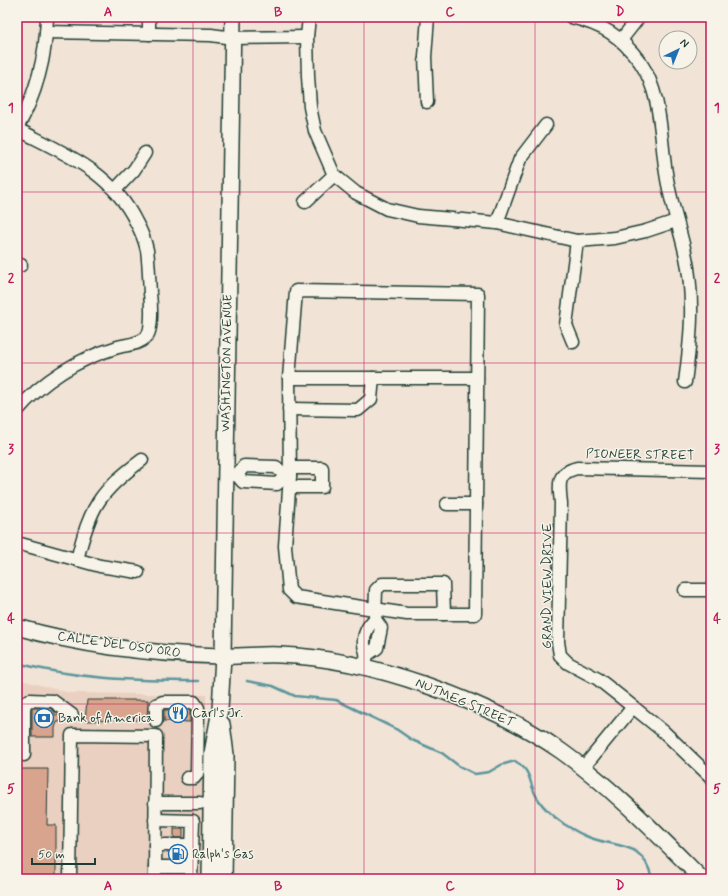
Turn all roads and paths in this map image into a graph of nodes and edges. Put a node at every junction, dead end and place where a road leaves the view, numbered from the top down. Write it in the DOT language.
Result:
graph roads {
  1 [pos="47,17"];
  2 [pos="149,17"];
  3 [pos="233,17"];
  4 [pos="309,17"];
  5 [pos="428,17"];
  6 [pos="571,17"];
  7 [pos="639,17"];
  8 [pos="46,32"];
  9 [pos="149,34"];
  10 [pos="307,37"];
  11 [pos="233,38"];
  12 [pos="621,40"];
  13 [pos="427,102"];
  14 [pos="546,125"];
  15 [pos="17,128"];
  16 [pos="145,153"];
  17 [pos="334,175"];
  18 [pos="115,190"];
  19 [pos="305,202"];
  20 [pos="676,221"];
  21 [pos="497,222"];
  22 [pos="577,241"];
  23 [pos="573,342"];
  24 [pos="289,378"];
  25 [pos="373,378"];
  26 [pos="477,378"];
  27 [pos="685,382"];
  28 [pos="289,409"];
  29 [pos="17,412"];
  30 [pos="142,460"];
  31 [pos="268,467"];
  32 [pos="568,470"];
  33 [pos="711,471"];
  34 [pos="231,475"];
  35 [pos="289,477"];
  36 [pos="268,483"];
  37 [pos="447,504"];
  38 [pos="476,504"];
  39 [pos="17,543"];
  40 [pos="77,560"];
  41 [pos="138,572"];
  42 [pos="684,590"];
  43 [pos="711,590"];
  44 [pos="444,614"];
  45 [pos="375,615"];
  46 [pos="17,627"];
  47 [pos="366,635"];
  48 [pos="379,638"];
  49 [pos="222,656"];
  50 [pos="366,660"];
  51 [pos="633,706"];
  52 [pos="220,710"];
  53 [pos="72,715"];
  54 [pos="156,722"];
  55 [pos="24,755"];
  56 [pos="583,768"];
  57 [pos="709,770"];
  58 [pos="187,778"];
  59 [pos="155,803"];
  60 [pos="206,804"];
  61 [pos="155,820"];
  62 [pos="155,845"];
  63 [pos="192,845"];
  64 [pos="224,872"];
  65 [pos="155,873"];
  66 [pos="191,873"];
  67 [pos="212,877"];
  68 [pos="70,879"];
  69 [pos="702,879"];
  1 -- 8 [label="street"];
  2 -- 9 [label="street"];
  3 -- 11 [label="main road, WASHINGTON AVENUE"];
  4 -- 10 [label="street"];
  5 -- 13 [label="street"];
  6 -- 12 [label="street"];
  7 -- 12 [label="street"];
  8 -- 9 [label="street"];
  8 -- 15 [label="street"];
  9 -- 11 [label="street"];
  10 -- 11 [label="street"];
  10 -- 17 [label="street"];
  11 -- 34 [label="main road, WASHINGTON AVENUE"];
  12 -- 20 [label="street"];
  14 -- 21 [label="street"];
  15 -- 18 [label="street"];
  16 -- 18 [label="street"];
  17 -- 19 [label="street"];
  17 -- 21 [label="street"];
  18 -- 29 [label="street"];
  20 -- 22 [label="street"];
  20 -- 27 [label="street"];
  21 -- 22 [label="street"];
  22 -- 23 [label="street"];
  24 -- 25 [label="street"];
  24 -- 26 [label="street"];
  24 -- 28 [label="street"];
  25 -- 26 [label="street"];
  25 -- 28 [label="street"];
  26 -- 38 [label="street"];
  28 -- 35 [label="street"];
  30 -- 40 [label="street"];
  31 -- 34 [label="street"];
  31 -- 35 [label="street"];
  31 -- 36 [label="street"];
  32 -- 33 [label="street, PIONEER STREET"];
  32 -- 51 [label="street, GRAND VIEW DRIVE"];
  34 -- 36 [label="street"];
  34 -- 49 [label="main road, WASHINGTON AVENUE"];
  35 -- 36 [label="street"];
  35 -- 45 [label="street"];
  37 -- 38 [label="street"];
  38 -- 44 [label="street"];
  39 -- 40 [label="street"];
  40 -- 41 [label="street"];
  42 -- 43 [label="street"];
  44 -- 45 [label="street"];
  44 -- 45 [label="street"];
  45 -- 47 [label="street"];
  45 -- 48 [label="street"];
  46 -- 49 [label="main road, CALLE DEL OSO ORO"];
  47 -- 48 [label="street"];
  47 -- 50 [label="street"];
  48 -- 50 [label="street"];
  49 -- 50 [label="main road, NUTMEG STREET"];
  49 -- 52 [label="main road, WASHINGTON AVENUE"];
  50 -- 56 [label="main road, NUTMEG STREET"];
  51 -- 56 [label="street"];
  51 -- 57 [label="street, GRAND VIEW DRIVE"];
  52 -- 60 [label="main road, WASHINGTON AVENUE"];
  52 -- 64 [label="main road, WASHINGTON AVENUE"];
  53 -- 55 [label="street"];
  54 -- 58 [label="street"];
  56 -- 69 [label="main road, NUTMEG STREET"];
  59 -- 60 [label="street"];
  59 -- 61 [label="street"];
  59 -- 68 [label="street"];
  60 -- 64 [label="main road"];
  60 -- 67 [label="main road, WASHINGTON AVENUE"];
  61 -- 62 [label="street"];
  61 -- 63 [label="street"];
  62 -- 63 [label="street"];
  62 -- 65 [label="street"];
  63 -- 66 [label="street"];
  65 -- 66 [label="street"];
}
